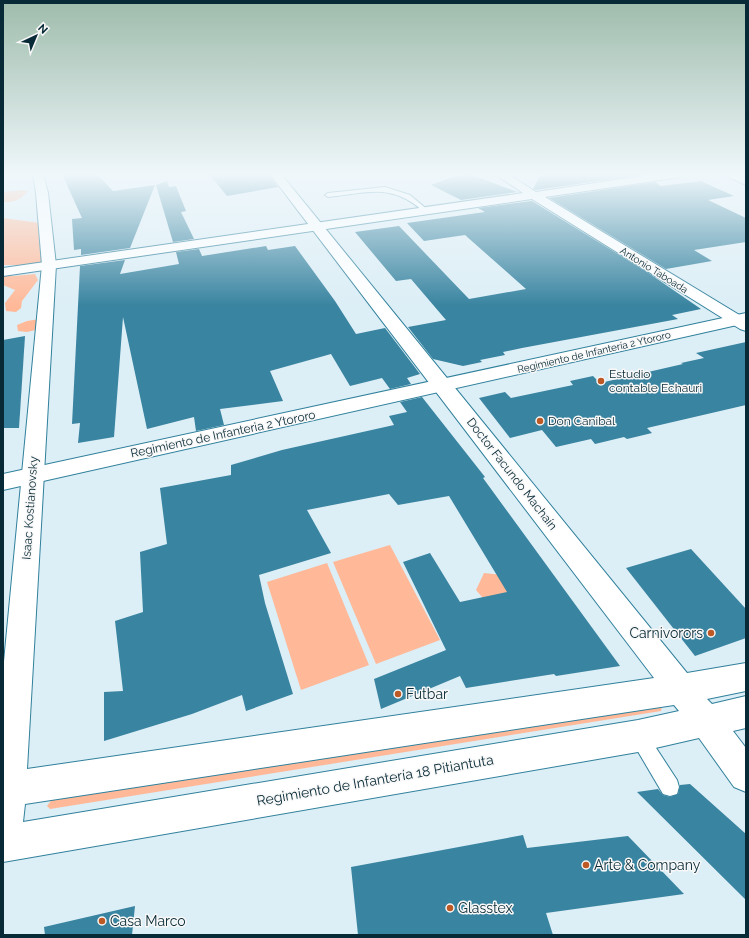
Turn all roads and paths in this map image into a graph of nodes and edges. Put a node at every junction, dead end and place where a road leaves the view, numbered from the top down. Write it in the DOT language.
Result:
graph roads {
  1 [pos="44,218"];
  2 [pos="311,218"];
  3 [pos="380,218"];
  4 [pos="570,218"];
  5 [pos="318,227"];
  6 [pos="49,265"];
  7 [pos="3,272"];
  8 [pos="743,322"];
  9 [pos="443,386"];
  10 [pos="32,476"];
  11 [pos="3,482"];
  12 [pos="746,677"];
  13 [pos="681,689"];
  14 [pos="746,712"];
  15 [pos="703,720"];
  16 [pos="638,736"];
  17 [pos="746,775"];
  18 [pos="670,787"];
  19 [pos="6,790"];
  20 [pos="3,843"];
  1 -- 6 [label="main road, Isaac Kostianovsky"];
  2 -- 5 [label="main road, Doctor Facundo Machaín"];
  3 -- 5 [label="main road"];
  4 -- 8 [label="main road, Antonio Taboada"];
  5 -- 6 [label="main road"];
  5 -- 9 [label="main road, Doctor Facundo Machaín"];
  6 -- 7 [label="main road"];
  6 -- 10 [label="main road, Isaac Kostianovsky"];
  8 -- 9 [label="main road, Regimiento de Infantería 2 Ytororo"];
  9 -- 10 [label="main road, Regimiento de Infanteria 2 Ytororo"];
  9 -- 13 [label="main road, Doctor Facundo Machaín"];
  10 -- 11 [label="main road, Regimiento de Infanteria 2 Ytororo"];
  10 -- 19 [label="main road, Isaac Kostianovsky"];
  12 -- 13 [label="main road"];
  13 -- 15 [label="main road, Doctor Facundo Machaín"];
  13 -- 19 [label="main road"];
  14 -- 15 [label="main road, Regimiento de Infantería 18 Pitiantuta"];
  15 -- 16 [label="main road, Regimiento de Infantería 18 Pitiantuta"];
  15 -- 17 [label="main road, Doctor Facundo Machaín"];
  16 -- 18 [label="lane"];
  16 -- 20 [label="main road, Regimiento de Infantería 18 Pitiantuta"];
  19 -- 20 [label="main road, Isaac Kostianovsky"];
}
